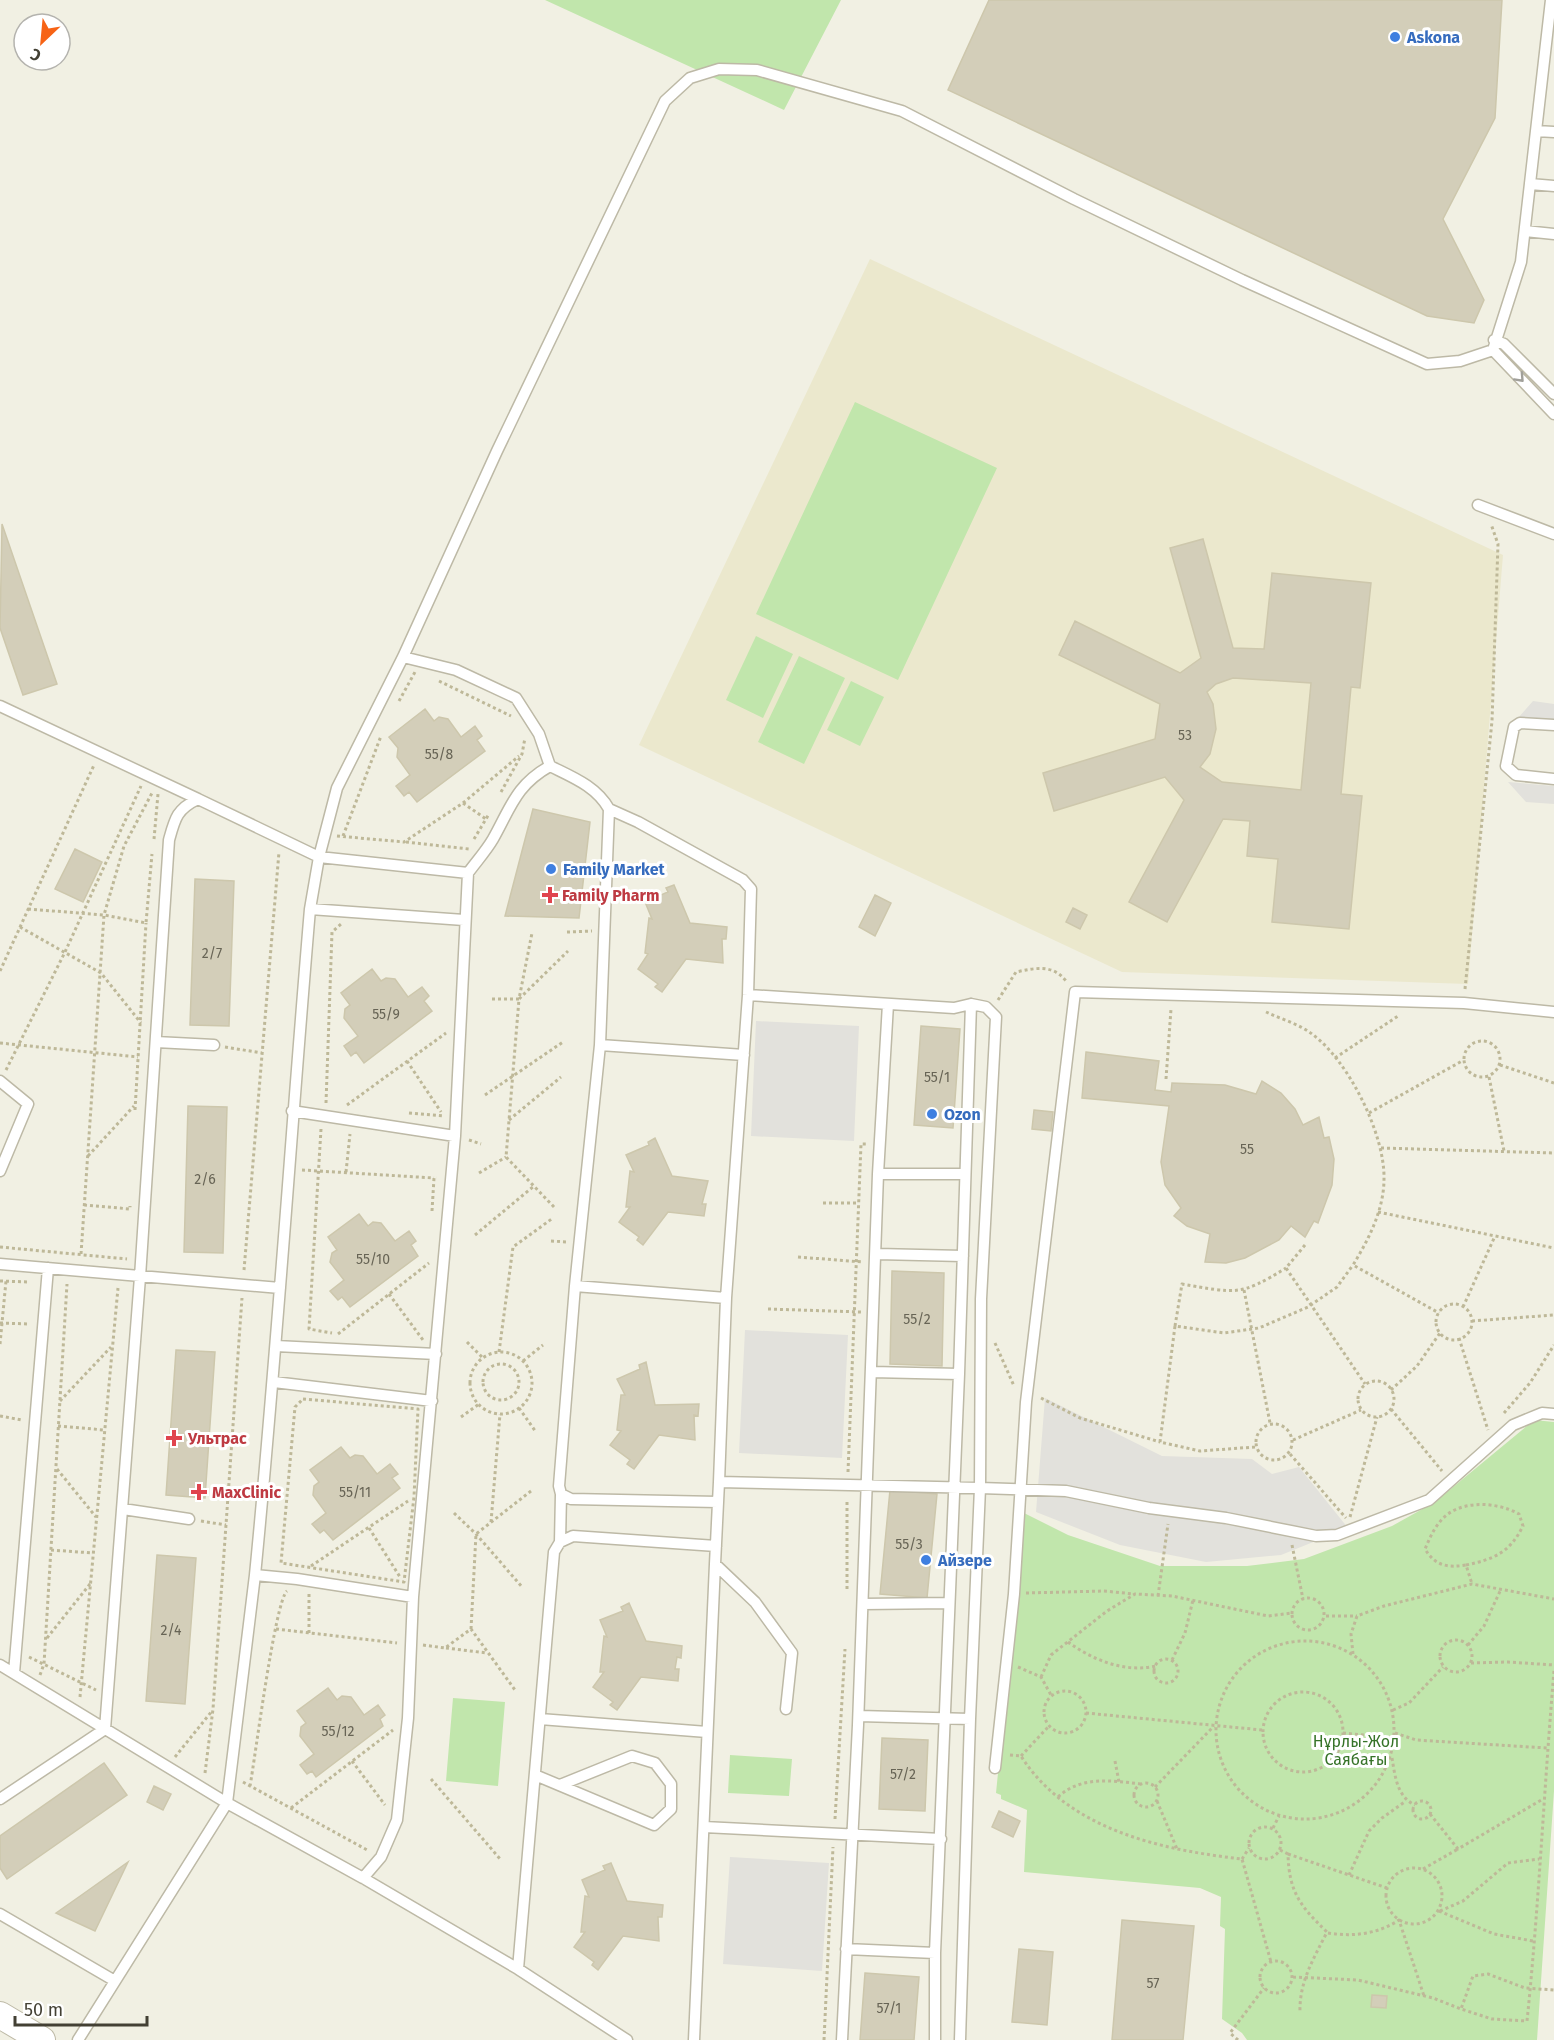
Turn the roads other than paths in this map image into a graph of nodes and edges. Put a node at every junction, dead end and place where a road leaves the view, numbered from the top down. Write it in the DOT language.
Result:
graph roads {
  1 [pos="1551,0"];
  2 [pos="1536,131"];
  3 [pos="1554,132"];
  4 [pos="1530,184"];
  5 [pos="1554,186"];
  6 [pos="1525,231"];
  7 [pos="1554,234"];
  8 [pos="1494,345"];
  9 [pos="1554,394"];
  10 [pos="1554,414"];
  11 [pos="1482,506"];
  12 [pos="1554,534"];
  13 [pos="403,657"];
  14 [pos="0,706"];
  15 [pos="1554,724"];
  16 [pos="549,766"];
  17 [pos="1554,779"];
  18 [pos="198,799"];
  19 [pos="609,809"];
  20 [pos="319,857"];
  21 [pos="468,873"];
  22 [pos="310,909"];
  23 [pos="464,920"];
  24 [pos="748,995"];
  25 [pos="888,1004"];
  26 [pos="971,1004"];
  27 [pos="1554,1012"];
  28 [pos="156,1042"];
  29 [pos="600,1045"];
  30 [pos="214,1046"];
  31 [pos="744,1055"];
  32 [pos="0,1081"];
  33 [pos="292,1111"];
  34 [pos="455,1136"];
  35 [pos="0,1171"];
  36 [pos="878,1174"];
  37 [pos="965,1174"];
  38 [pos="963,1256"];
  39 [pos="877,1258"];
  40 [pos="0,1264"];
  41 [pos="48,1268"];
  42 [pos="140,1277"];
  43 [pos="575,1286"];
  44 [pos="280,1288"];
  45 [pos="726,1298"];
  46 [pos="276,1346"];
  47 [pos="436,1354"];
  48 [pos="872,1372"];
  49 [pos="959,1374"];
  50 [pos="274,1382"];
  51 [pos="432,1401"];
  52 [pos="1554,1414"];
  53 [pos="719,1482"];
  54 [pos="867,1487"];
  55 [pos="953,1488"];
  56 [pos="980,1488"];
  57 [pos="1021,1490"];
  58 [pos="561,1494"];
  59 [pos="718,1502"];
  60 [pos="123,1509"];
  61 [pos="189,1519"];
  62 [pos="560,1542"];
  63 [pos="716,1546"];
  64 [pos="715,1564"];
  65 [pos="255,1575"];
  66 [pos="413,1597"];
  67 [pos="950,1603"];
  68 [pos="863,1604"];
  69 [pos="0,1665"];
  70 [pos="14,1673"];
  71 [pos="786,1709"];
  72 [pos="859,1716"];
  73 [pos="945,1718"];
  74 [pos="540,1719"];
  75 [pos="970,1719"];
  76 [pos="105,1729"];
  77 [pos="707,1732"];
  78 [pos="995,1768"];
  79 [pos="535,1775"];
  80 [pos="560,1785"];
  81 [pos="0,1799"];
  82 [pos="227,1803"];
  83 [pos="704,1827"];
  84 [pos="852,1836"];
  85 [pos="941,1839"];
  86 [pos="363,1878"];
  87 [pos="0,1914"];
  88 [pos="846,1949"];
  89 [pos="935,1953"];
  90 [pos="518,1969"];
  91 [pos="115,1981"];
  92 [pos="0,2015"];
  93 [pos="42,2040"];
  94 [pos="78,2040"];
  95 [pos="627,2040"];
  96 [pos="694,2040"];
  97 [pos="842,2040"];
  98 [pos="935,2040"];
  99 [pos="960,2040"];
  1 -- 2 [label="lane"];
  2 -- 3 [label="lane"];
  2 -- 4 [label="lane"];
  4 -- 5 [label="lane"];
  4 -- 6 [label="lane"];
  6 -- 7 [label="lane"];
  6 -- 8 [label="lane"];
  8 -- 9 [label="lane"];
  8 -- 10 [label="lane, one-way"];
  8 -- 13 [label="lane"];
  11 -- 12 [label="lane"];
  13 -- 16 [label="lane"];
  13 -- 20 [label="lane"];
  14 -- 18 [label="lane"];
  15 -- 17 [label="lane"];
  16 -- 19 [label="lane"];
  16 -- 21 [label="lane"];
  18 -- 20 [label="lane"];
  18 -- 28 [label="lane"];
  19 -- 24 [label="lane"];
  19 -- 29 [label="lane"];
  20 -- 21 [label="lane"];
  20 -- 22 [label="lane"];
  21 -- 23 [label="lane"];
  22 -- 23 [label="lane"];
  22 -- 33 [label="lane"];
  23 -- 34 [label="lane"];
  24 -- 25 [label="lane"];
  24 -- 31 [label="lane"];
  25 -- 26 [label="lane"];
  25 -- 36 [label="lane"];
  26 -- 37 [label="lane"];
  26 -- 56 [label="lane"];
  27 -- 57 [label="lane"];
  28 -- 30 [label="lane"];
  28 -- 42 [label="lane"];
  29 -- 31 [label="lane"];
  29 -- 43 [label="lane"];
  31 -- 45 [label="lane"];
  32 -- 35 [label="lane"];
  33 -- 34 [label="lane"];
  33 -- 44 [label="lane"];
  34 -- 47 [label="lane"];
  36 -- 37 [label="lane"];
  36 -- 39 [label="lane"];
  37 -- 38 [label="lane"];
  38 -- 39 [label="lane"];
  38 -- 49 [label="lane"];
  39 -- 48 [label="lane"];
  40 -- 41 [label="lane"];
  41 -- 42 [label="lane"];
  41 -- 70 [label="lane"];
  42 -- 44 [label="lane"];
  42 -- 60 [label="lane"];
  43 -- 45 [label="lane"];
  43 -- 58 [label="lane"];
  44 -- 46 [label="lane"];
  45 -- 53 [label="lane"];
  46 -- 47 [label="lane"];
  46 -- 50 [label="lane"];
  47 -- 51 [label="lane"];
  48 -- 49 [label="lane"];
  48 -- 54 [label="lane"];
  49 -- 55 [label="lane"];
  50 -- 51 [label="lane"];
  50 -- 65 [label="lane"];
  51 -- 66 [label="lane"];
  52 -- 57 [label="lane"];
  53 -- 54 [label="lane"];
  53 -- 59 [label="lane"];
  54 -- 55 [label="lane"];
  54 -- 68 [label="lane"];
  55 -- 56 [label="lane"];
  55 -- 67 [label="lane"];
  56 -- 57 [label="lane"];
  56 -- 75 [label="lane"];
  57 -- 78 [label="lane"];
  58 -- 59 [label="lane"];
  58 -- 62 [label="lane"];
  59 -- 63 [label="lane"];
  60 -- 61 [label="lane"];
  60 -- 76 [label="lane"];
  62 -- 63 [label="lane"];
  62 -- 74 [label="lane"];
  63 -- 64 [label="lane"];
  64 -- 71 [label="lane"];
  64 -- 77 [label="lane"];
  65 -- 66 [label="lane"];
  65 -- 82 [label="lane"];
  66 -- 86 [label="lane"];
  67 -- 68 [label="lane"];
  67 -- 73 [label="lane"];
  68 -- 72 [label="lane"];
  69 -- 70 [label="lane"];
  70 -- 76 [label="lane"];
  72 -- 73 [label="lane"];
  72 -- 84 [label="lane"];
  73 -- 75 [label="lane"];
  73 -- 85 [label="lane"];
  74 -- 77 [label="lane"];
  74 -- 79 [label="lane"];
  75 -- 99 [label="lane"];
  76 -- 81 [label="lane"];
  76 -- 82 [label="lane"];
  77 -- 83 [label="lane"];
  79 -- 80 [label="lane"];
  79 -- 90 [label="lane"];
  80 -- 80 [label="lane"];
  82 -- 86 [label="lane"];
  82 -- 91 [label="lane"];
  83 -- 84 [label="lane"];
  83 -- 96 [label="lane"];
  84 -- 85 [label="lane"];
  84 -- 88 [label="lane"];
  85 -- 89 [label="lane"];
  86 -- 90 [label="lane"];
  87 -- 91 [label="lane"];
  88 -- 89 [label="lane"];
  88 -- 97 [label="lane"];
  89 -- 98 [label="lane"];
  90 -- 95 [label="lane"];
  91 -- 94 [label="lane"];
  92 -- 93 [label="street"];
}
